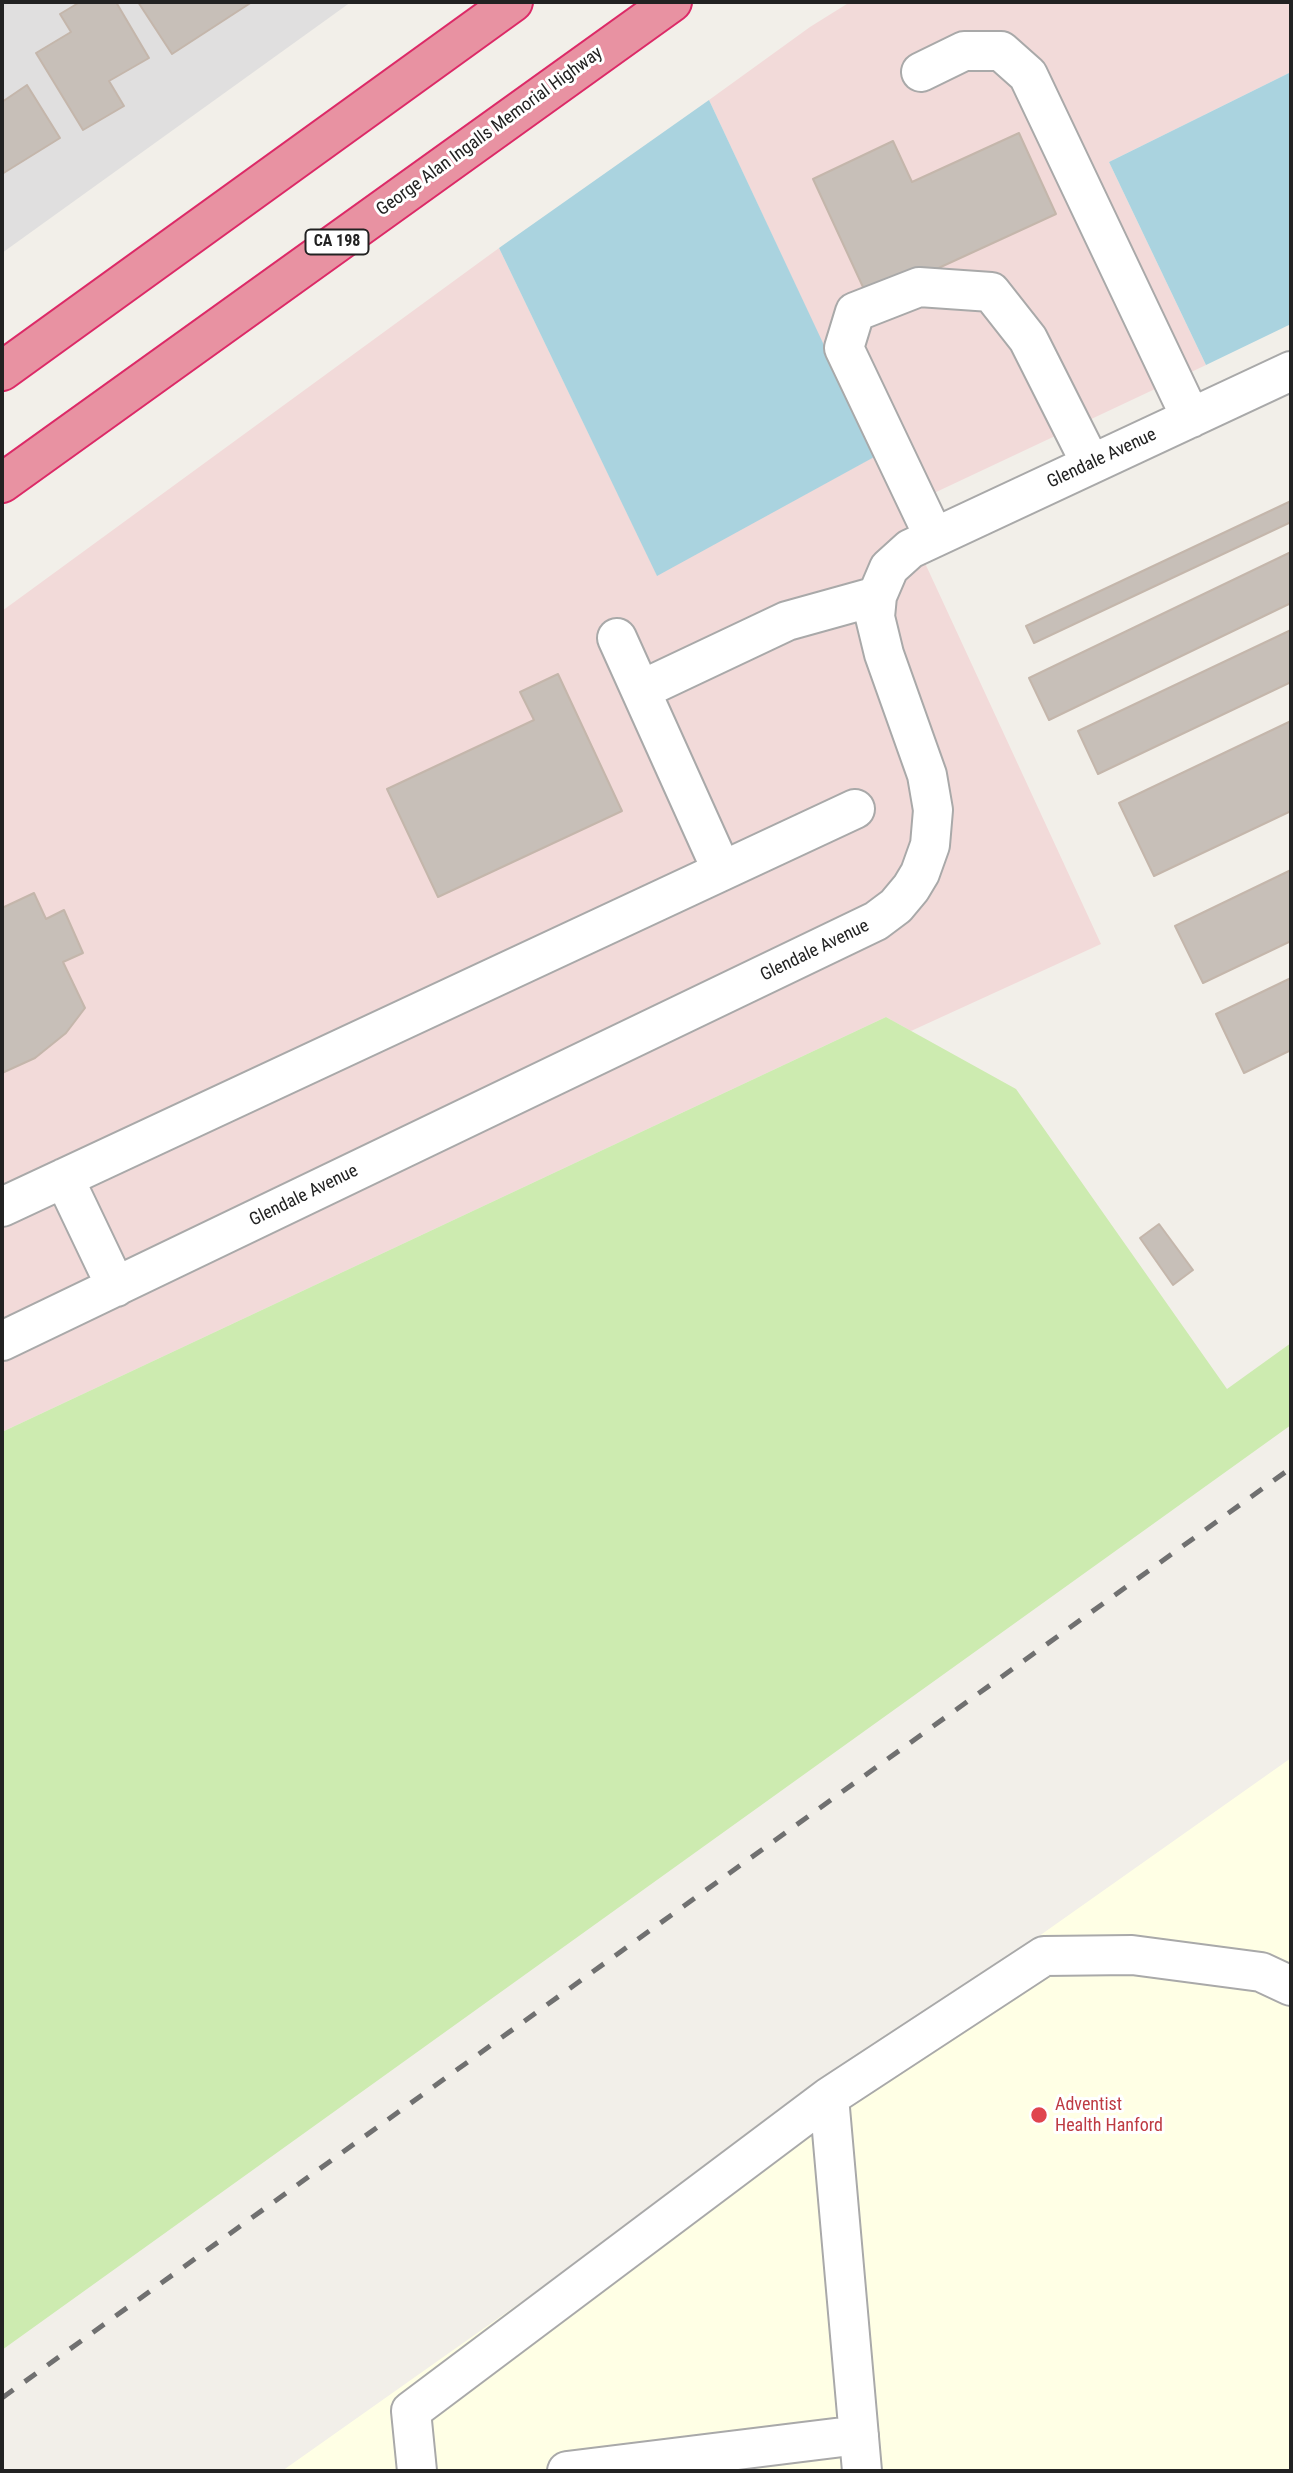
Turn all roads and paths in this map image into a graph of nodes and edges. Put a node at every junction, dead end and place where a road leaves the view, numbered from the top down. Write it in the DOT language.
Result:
graph roads {
  1 [pos="513,2"];
  2 [pos="672,2"];
  3 [pos="921,72"];
  4 [pos="2,371"];
  5 [pos="1291,371"];
  6 [pos="1191,418"];
  7 [pos="1091,464"];
  8 [pos="2,483"];
  9 [pos="934,537"];
  10 [pos="877,596"];
  11 [pos="617,638"];
  12 [pos="641,690"];
  13 [pos="855,809"];
  14 [pos="722,871"];
  15 [pos="64,1178"];
  16 [pos="2,1207"];
  17 [pos="116,1287"];
  18 [pos="2,1340"];
  19 [pos="1291,1986"];
  20 [pos="829,2097"];
  21 [pos="861,2453"];
  22 [pos="418,2471"];
  23 [pos="567,2471"];
  1 -- 4 [label="highway"];
  2 -- 8 [label="highway, George Alan Ingalls Memorial Highway / CA 198"];
  3 -- 6 [label="street"];
  5 -- 6 [label="street, Glendale Avenue"];
  6 -- 7 [label="street, Glendale Avenue"];
  7 -- 9 [label="street, Glendale Avenue"];
  7 -- 9 [label="street"];
  9 -- 10 [label="street, Glendale Avenue"];
  10 -- 12 [label="street"];
  10 -- 17 [label="street, Glendale Avenue"];
  11 -- 12 [label="street"];
  12 -- 14 [label="street"];
  13 -- 14 [label="street"];
  14 -- 15 [label="street"];
  15 -- 16 [label="street"];
  15 -- 17 [label="street"];
  17 -- 18 [label="street, Glendale Avenue"];
  19 -- 20 [label="street"];
  20 -- 21 [label="street"];
  20 -- 22 [label="street"];
  21 -- 23 [label="street"];
}
